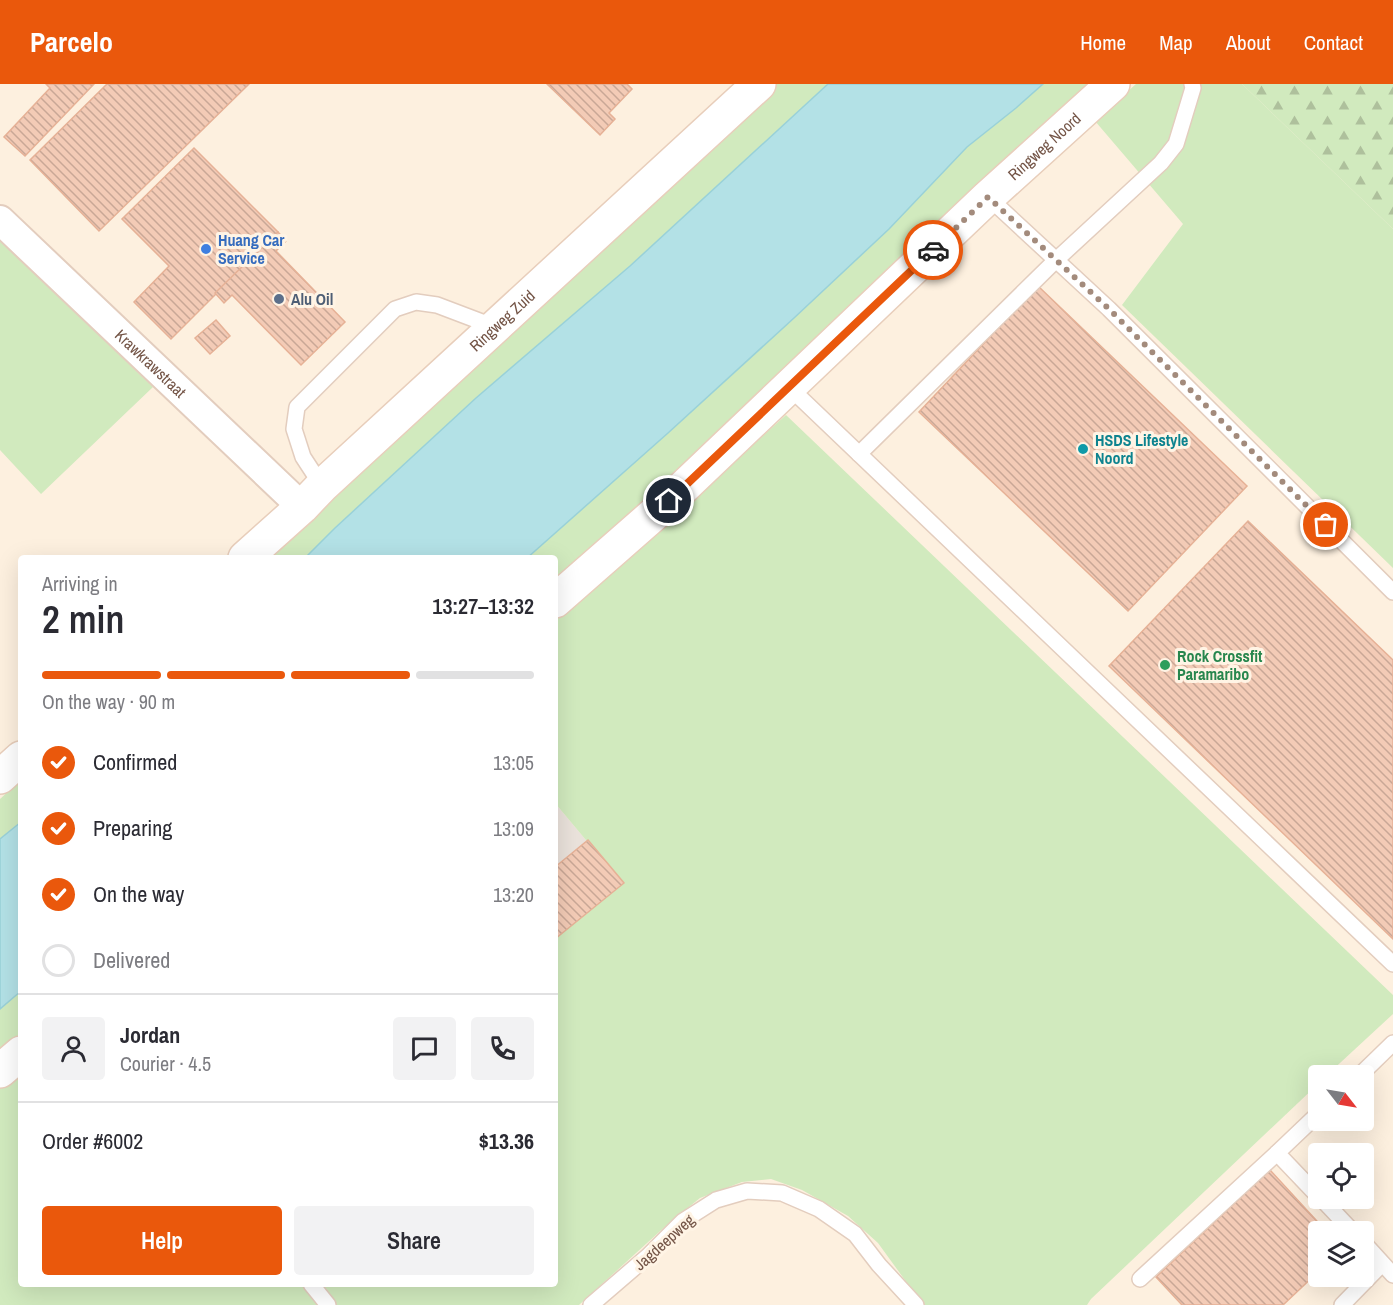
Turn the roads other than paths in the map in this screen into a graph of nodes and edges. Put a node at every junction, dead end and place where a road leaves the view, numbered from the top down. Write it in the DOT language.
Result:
graph roads {
  1 [pos="759,84"];
  2 [pos="1113,84"];
  3 [pos="1192,84"];
  4 [pos="988,197"];
  5 [pos="0,220"];
  6 [pos="1056,260"];
  7 [pos="496,327"];
  8 [pos="789,387"];
  9 [pos="859,454"];
  10 [pos="312,497"];
  11 [pos="248,555"];
  12 [pos="1393,592"];
  13 [pos="558,598"];
  14 [pos="18,761"];
  15 [pos="0,777"];
  16 [pos="1393,964"];
  17 [pos="1393,1043"];
  18 [pos="18,1056"];
  19 [pos="1370,1065"];
  20 [pos="0,1071"];
  21 [pos="1308,1124"];
  22 [pos="1277,1153"];
  23 [pos="1308,1185"];
  24 [pos="1331,1209"];
  25 [pos="1343,1221"];
  26 [pos="1374,1255"];
  27 [pos="1382,1264"];
  28 [pos="1393,1275"];
  29 [pos="1140,1279"];
  30 [pos="313,1287"];
  31 [pos="1349,1303"];
  32 [pos="328,1305"];
  33 [pos="591,1305"];
  34 [pos="916,1305"];
  1 -- 7 [label="street, Ringweg Zuid"];
  2 -- 4 [label="street, Ringweg Noord"];
  3 -- 6 [label="lane"];
  4 -- 6 [label="lane"];
  4 -- 8 [label="street, Ringweg Noord"];
  5 -- 10 [label="street, Krawkrawstraat"];
  6 -- 9 [label="lane"];
  6 -- 12 [label="lane"];
  7 -- 10 [label="street, Ringweg Zuid"];
  7 -- 10 [label="lane"];
  8 -- 9 [label="lane"];
  8 -- 13 [label="street, Ringweg Noord"];
  9 -- 16 [label="lane"];
  10 -- 11 [label="street, Ringweg Zuid"];
  14 -- 15 [label="street"];
  17 -- 19 [label="lane"];
  18 -- 20 [label="street"];
  21 -- 22 [label="lane"];
  22 -- 23 [label="lane"];
  22 -- 29 [label="lane"];
  24 -- 25 [label="lane"];
  26 -- 27 [label="lane"];
  27 -- 28 [label="lane"];
  27 -- 31 [label="lane"];
  30 -- 32 [label="lane"];
  33 -- 34 [label="lane, Jagdeepweg"];
}
